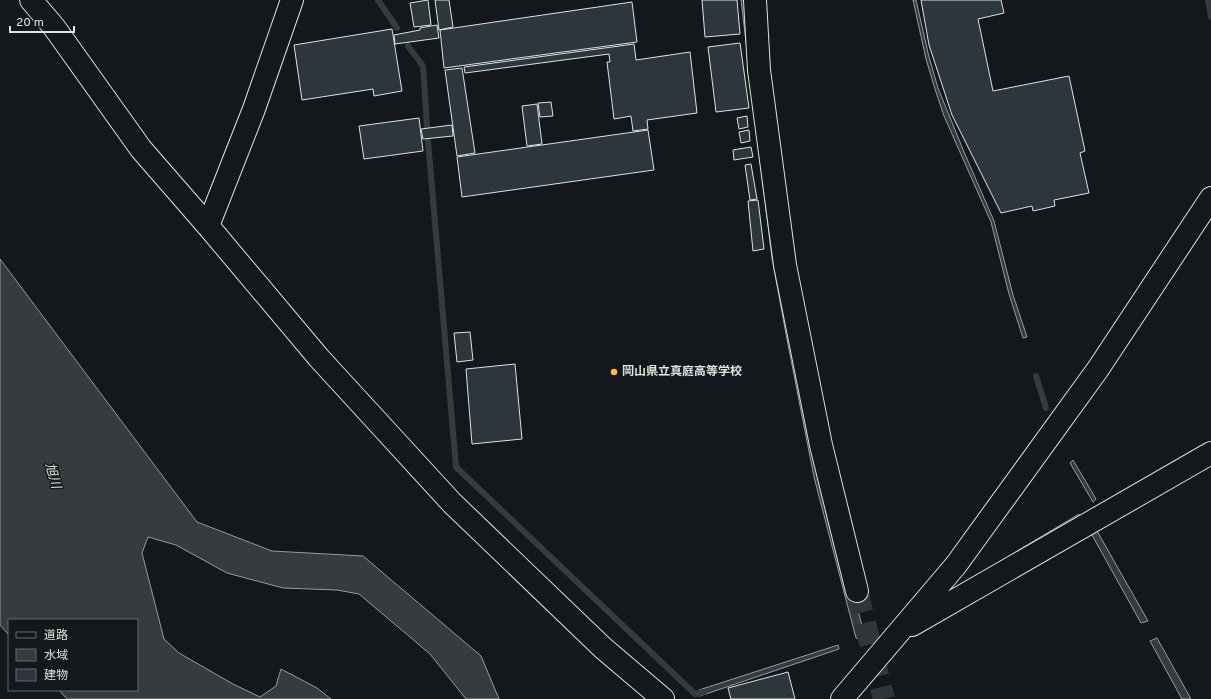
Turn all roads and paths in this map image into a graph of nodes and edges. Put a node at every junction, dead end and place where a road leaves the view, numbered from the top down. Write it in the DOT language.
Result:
graph roads {
  1 [pos="31,0"];
  2 [pos="292,0"];
  3 [pos="755,0"];
  4 [pos="1211,198"];
  5 [pos="208,226"];
  6 [pos="1211,453"];
  7 [pos="857,591"];
  8 [pos="897,634"];
  9 [pos="663,699"];
  10 [pos="842,699"];
  1 -- 5 [label="street"];
  2 -- 5 [label="street"];
  3 -- 7 [label="street"];
  4 -- 8 [label="street"];
  5 -- 9 [label="street"];
  6 -- 8 [label="street"];
  8 -- 10 [label="street"];
}
